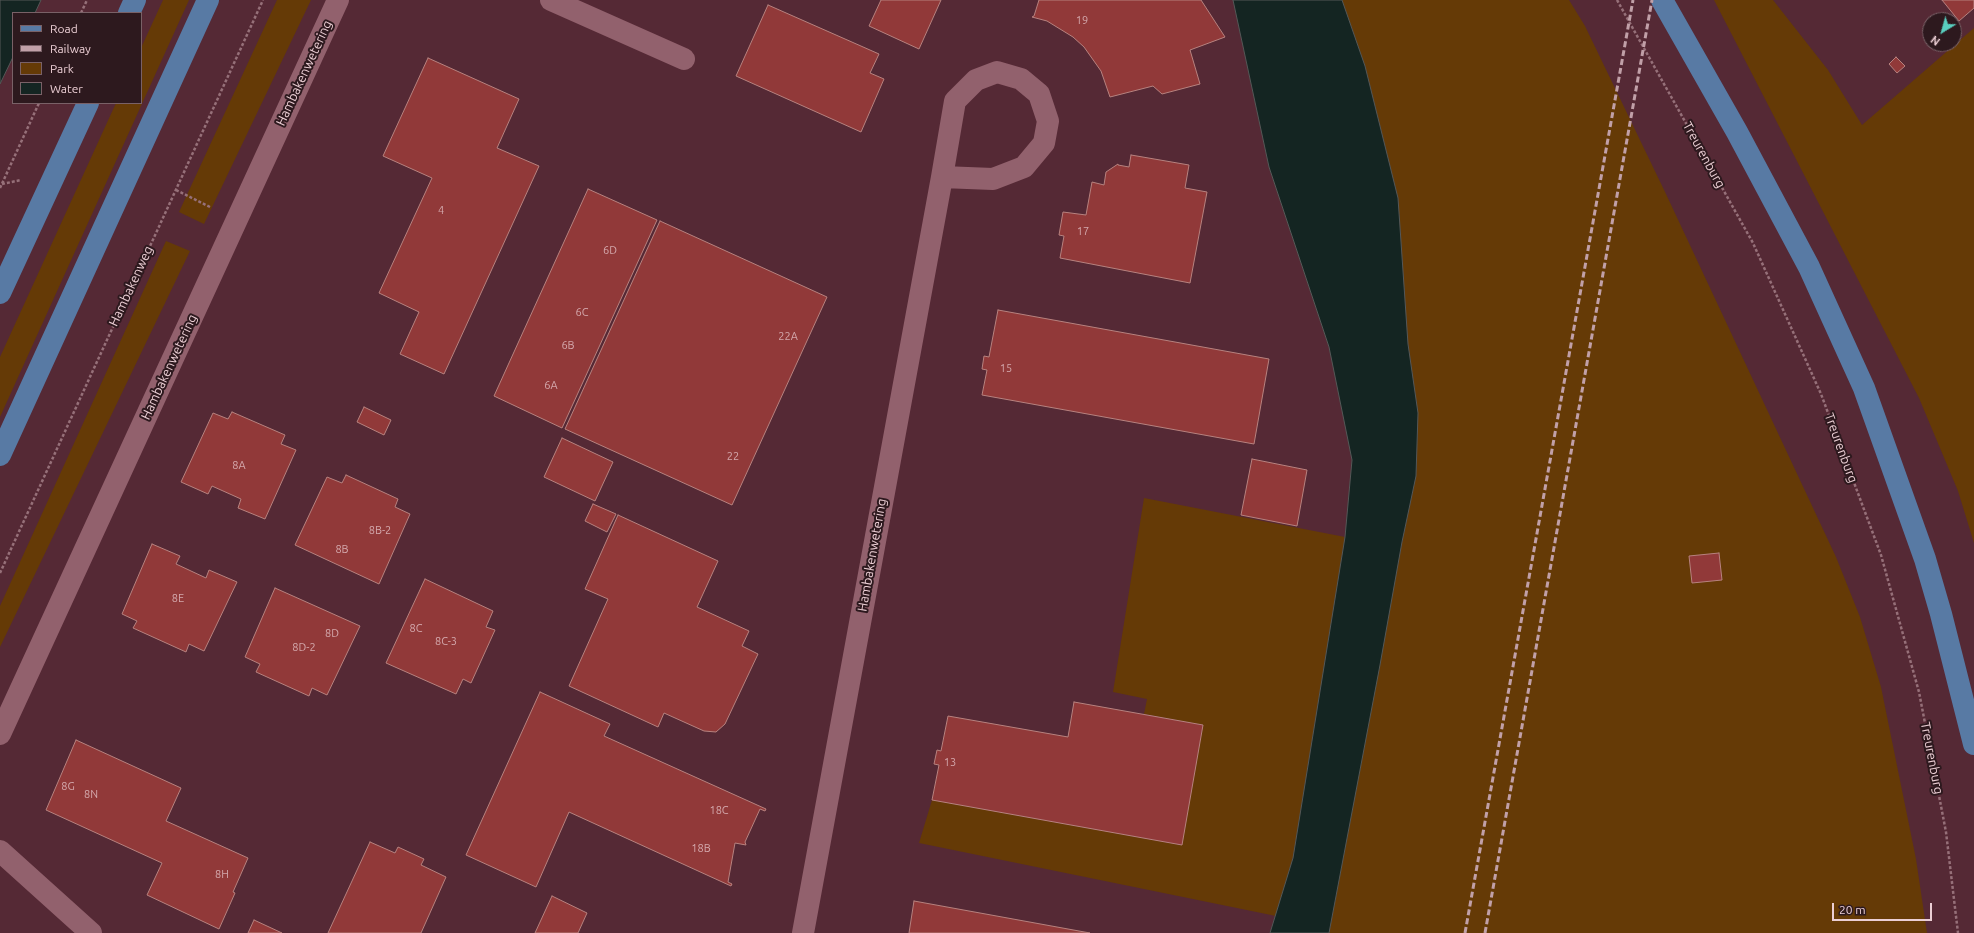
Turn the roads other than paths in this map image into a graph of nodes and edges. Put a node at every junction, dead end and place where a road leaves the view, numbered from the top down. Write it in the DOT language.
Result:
graph roads {
  1 [pos="135,0"];
  2 [pos="208,0"];
  3 [pos="338,0"];
  4 [pos="551,0"];
  5 [pos="1662,0"];
  6 [pos="129,12"];
  7 [pos="684,59"];
  8 [pos="88,104"];
  9 [pos="942,177"];
  10 [pos="0,293"];
  11 [pos="0,455"];
  12 [pos="0,734"];
  13 [pos="1974,744"];
  14 [pos="0,851"];
  15 [pos="91,933"];
  16 [pos="802,933"];
  1 -- 6 [label="main road"];
  2 -- 11 [label="main road"];
  3 -- 12 [label="street, Hambakenwetering"];
  4 -- 7 [label="street"];
  5 -- 13 [label="main road"];
  8 -- 10 [label="main road"];
  9 -- 9 [label="street, Hambakenwetering"];
  9 -- 16 [label="street, Hambakenwetering"];
  14 -- 15 [label="street"];
}
